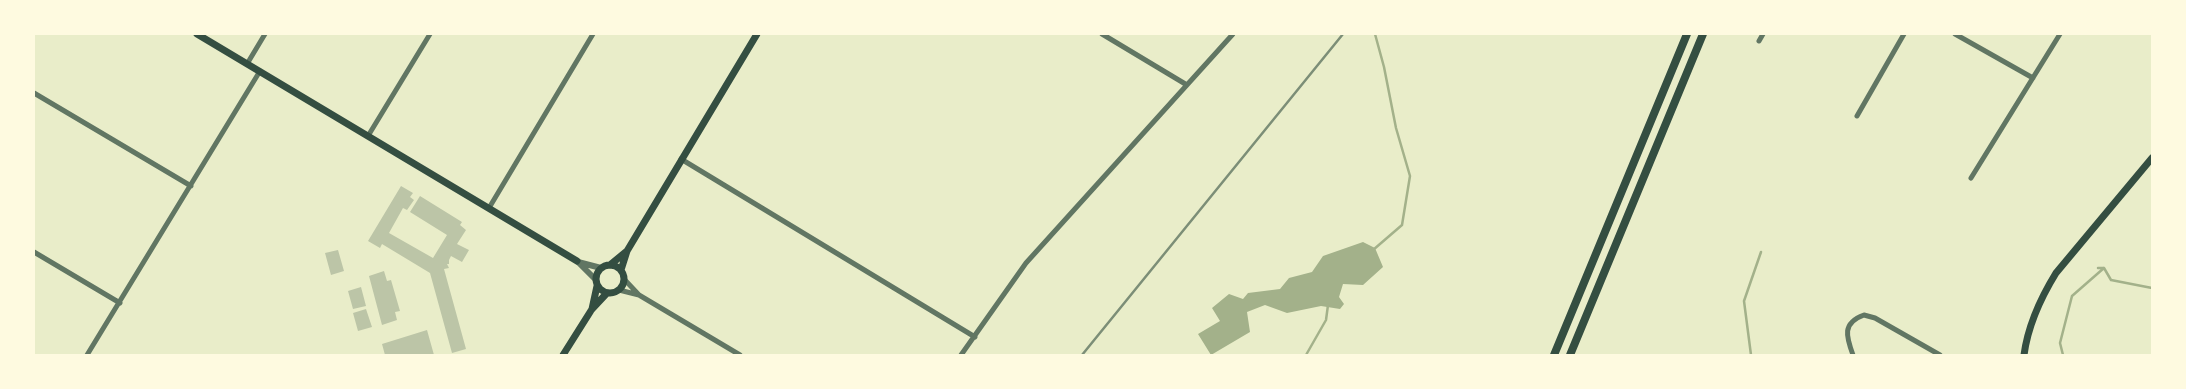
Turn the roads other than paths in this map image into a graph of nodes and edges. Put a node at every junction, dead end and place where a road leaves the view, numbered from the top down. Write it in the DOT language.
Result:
graph roads {
  1 [pos="197,34"];
  2 [pos="265,34"];
  3 [pos="430,34"];
  4 [pos="594,34"];
  5 [pos="757,34"];
  6 [pos="1102,34"];
  7 [pos="1233,34"];
  8 [pos="1687,34"];
  9 [pos="1703,34"];
  10 [pos="1763,34"];
  11 [pos="1904,34"];
  12 [pos="1955,34"];
  13 [pos="2060,34"];
  14 [pos="1759,41"];
  15 [pos="247,64"];
  16 [pos="260,71"];
  17 [pos="2032,78"];
  18 [pos="1187,85"];
  19 [pos="34,93"];
  20 [pos="1857,116"];
  21 [pos="368,136"];
  22 [pos="2152,158"];
  23 [pos="681,159"];
  24 [pos="1971,178"];
  25 [pos="191,186"];
  26 [pos="489,208"];
  27 [pos="627,251"];
  28 [pos="34,252"];
  29 [pos="577,261"];
  30 [pos="610,264"];
  31 [pos="601,268"];
  32 [pos="621,270"];
  33 [pos="624,279"];
  34 [pos="596,283"];
  35 [pos="619,290"];
  36 [pos="607,293"];
  37 [pos="639,295"];
  38 [pos="120,303"];
  39 [pos="592,309"];
  40 [pos="975,337"];
  41 [pos="87,355"];
  42 [pos="564,355"];
  43 [pos="740,355"];
  44 [pos="961,355"];
  45 [pos="1554,355"];
  46 [pos="1570,355"];
  47 [pos="1853,355"];
  48 [pos="1940,355"];
  49 [pos="2024,355"];
  1 -- 15 [label="main road"];
  2 -- 15 [label="street"];
  3 -- 21 [label="street"];
  4 -- 26 [label="street"];
  5 -- 23 [label="main road"];
  6 -- 18 [label="street"];
  7 -- 18 [label="street"];
  8 -- 45 [label="main road"];
  9 -- 46 [label="main road"];
  10 -- 14 [label="street"];
  11 -- 20 [label="street"];
  12 -- 17 [label="street"];
  13 -- 17 [label="street"];
  15 -- 16 [label="main road"];
  16 -- 21 [label="main road"];
  16 -- 25 [label="street"];
  17 -- 24 [label="street"];
  18 -- 40 [label="street"];
  19 -- 25 [label="street"];
  21 -- 26 [label="main road"];
  22 -- 49 [label="main road"];
  23 -- 27 [label="main road"];
  23 -- 40 [label="street"];
  25 -- 38 [label="street"];
  26 -- 29 [label="main road"];
  27 -- 30 [label="main road"];
  27 -- 32 [label="main road"];
  28 -- 38 [label="street"];
  29 -- 31 [label="street"];
  29 -- 34 [label="street"];
  30 -- 31 [label="main road"];
  30 -- 32 [label="main road"];
  31 -- 34 [label="main road"];
  32 -- 33 [label="main road"];
  33 -- 35 [label="main road"];
  33 -- 37 [label="street"];
  34 -- 36 [label="main road"];
  34 -- 39 [label="main road"];
  35 -- 36 [label="main road"];
  35 -- 37 [label="street"];
  36 -- 39 [label="main road"];
  37 -- 43 [label="street"];
  38 -- 41 [label="street"];
  39 -- 42 [label="main road"];
  40 -- 44 [label="street"];
  47 -- 48 [label="street"];
}
